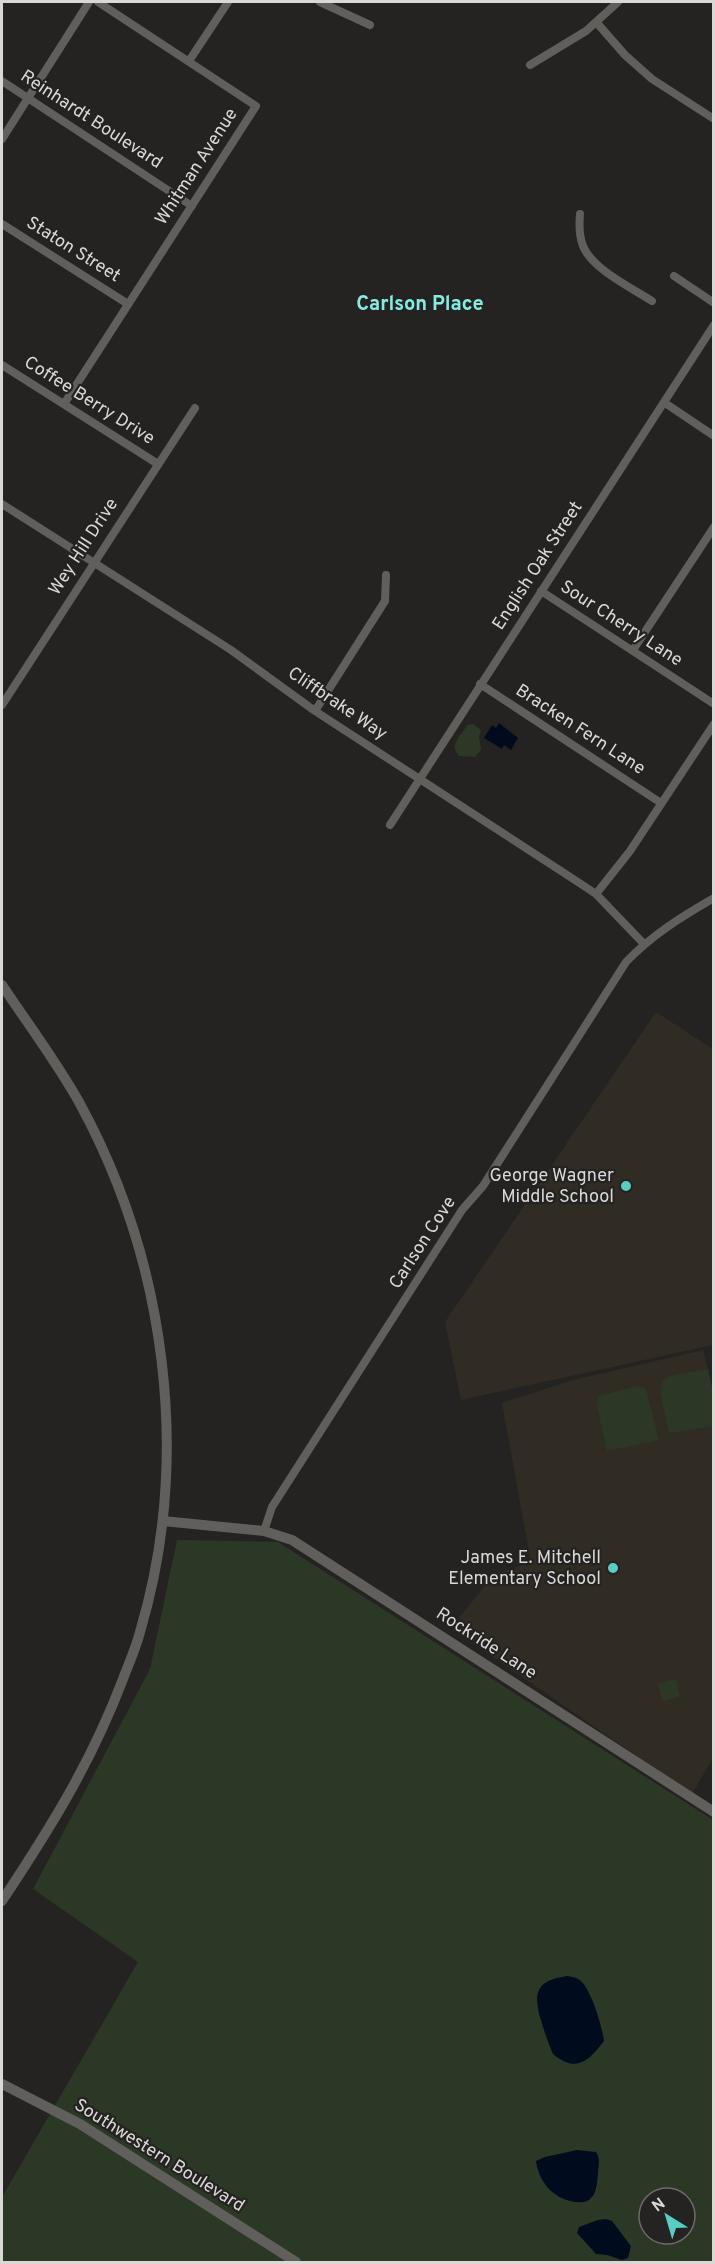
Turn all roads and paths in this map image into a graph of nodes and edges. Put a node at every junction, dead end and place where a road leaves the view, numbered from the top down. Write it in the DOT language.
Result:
graph roads {
  1 [pos="89,2"];
  2 [pos="98,2"];
  3 [pos="228,2"];
  4 [pos="320,2"];
  5 [pos="618,2"];
  6 [pos="597,23"];
  7 [pos="370,25"];
  8 [pos="189,61"];
  9 [pos="530,65"];
  10 [pos="2,81"];
  11 [pos="27,99"];
  12 [pos="712,115"];
  13 [pos="2,139"];
  14 [pos="192,206"];
  15 [pos="580,214"];
  16 [pos="2,224"];
  17 [pos="674,276"];
  18 [pos="652,301"];
  19 [pos="714,303"];
  20 [pos="128,304"];
  21 [pos="714,325"];
  22 [pos="2,365"];
  23 [pos="665,403"];
  24 [pos="64,404"];
  25 [pos="195,408"];
  26 [pos="714,436"];
  27 [pos="158,464"];
  28 [pos="2,504"];
  29 [pos="714,527"];
  30 [pos="94,563"];
  31 [pos="386,575"];
  32 [pos="541,591"];
  33 [pos="633,650"];
  34 [pos="480,684"];
  35 [pos="714,704"];
  36 [pos="2,705"];
  37 [pos="315,711"];
  38 [pos="714,724"];
  39 [pos="420,778"];
  40 [pos="661,803"];
  41 [pos="390,825"];
  42 [pos="596,894"];
  43 [pos="714,898"];
  44 [pos="644,944"];
  45 [pos="2,985"];
  46 [pos="163,1521"];
  47 [pos="264,1531"];
  48 [pos="714,1812"];
  49 [pos="2,1901"];
  50 [pos="2,2084"];
  51 [pos="296,2262"];
  1 -- 11 [label="street"];
  2 -- 8 [label="street, Whitman Avenue"];
  3 -- 8 [label="street"];
  4 -- 7 [label="street"];
  5 -- 6 [label="street"];
  6 -- 9 [label="street"];
  6 -- 12 [label="street"];
  8 -- 14 [label="street, Whitman Avenue"];
  10 -- 11 [label="street, Reinhardt Boulevard"];
  11 -- 13 [label="street"];
  11 -- 14 [label="street, Reinhardt Boulevard"];
  14 -- 20 [label="street, Whitman Avenue"];
  15 -- 18 [label="street"];
  16 -- 20 [label="street, Staton Street"];
  17 -- 19 [label="street"];
  20 -- 24 [label="street, Whitman Avenue"];
  21 -- 23 [label="street, English Oak Street"];
  22 -- 24 [label="street, Coffee Berry Drive"];
  23 -- 26 [label="street"];
  23 -- 32 [label="street, English Oak Street"];
  24 -- 27 [label="street, Coffee Berry Drive"];
  25 -- 27 [label="street, Wey Hill Drive"];
  27 -- 30 [label="street, Wey Hill Drive"];
  28 -- 30 [label="street, Cliffbrake Way"];
  29 -- 33 [label="street"];
  30 -- 36 [label="street, Wey Hill Drive"];
  30 -- 37 [label="street, Cliffbrake Way"];
  31 -- 37 [label="street"];
  32 -- 33 [label="street, Sour Cherry Lane"];
  32 -- 34 [label="street, English Oak Street"];
  33 -- 35 [label="street, Sour Cherry Lane"];
  34 -- 39 [label="street, English Oak Street"];
  34 -- 40 [label="street, Bracken Fern Lane"];
  37 -- 39 [label="street, Cliffbrake Way"];
  38 -- 40 [label="street"];
  39 -- 41 [label="street, English Oak Street"];
  39 -- 42 [label="street, Cliffbrake Way"];
  40 -- 42 [label="street"];
  42 -- 44 [label="street, Cliffbrake Way"];
  43 -- 44 [label="street, Carlson Cove"];
  44 -- 47 [label="street, Carlson Cove"];
  45 -- 46 [label="main road"];
  46 -- 47 [label="main road, Rockride Lane"];
  46 -- 49 [label="main road"];
  47 -- 48 [label="main road, Rockride Lane"];
  50 -- 51 [label="main road, Southwestern Boulevard"];
}
